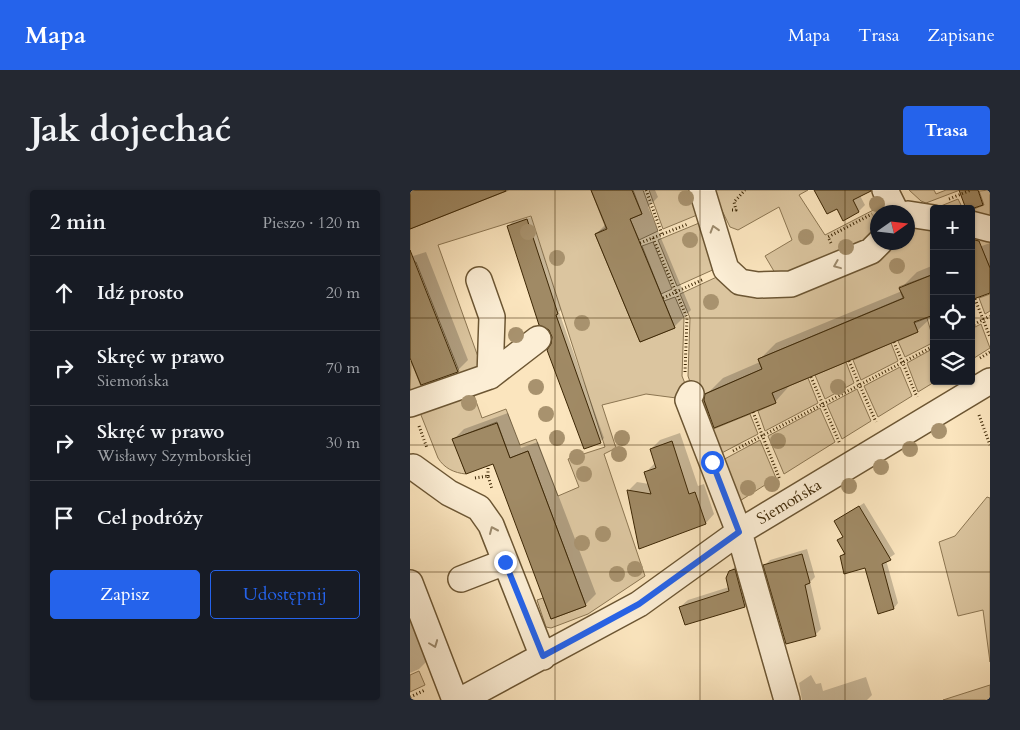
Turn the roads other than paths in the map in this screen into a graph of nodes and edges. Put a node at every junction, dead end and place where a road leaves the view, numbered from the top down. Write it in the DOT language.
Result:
graph roads {
  1 [pos="702,190"];
  2 [pos="915,212"];
  3 [pos="930,217"];
  4 [pos="975,225"];
  5 [pos="990,229"];
  6 [pos="872,250"];
  7 [pos="479,280"];
  8 [pos="538,339"];
  9 [pos="490,376"];
  10 [pos="990,381"];
  11 [pos="687,385"];
  12 [pos="411,404"];
  13 [pos="416,466"];
  14 [pos="739,532"];
  15 [pos="505,562"];
  16 [pos="461,579"];
  17 [pos="410,583"];
  18 [pos="543,656"];
  19 [pos="504,690"];
  20 [pos="455,700"];
  21 [pos="461,700"];
  22 [pos="787,700"];
  6 -- 1 [label="street, one-way"];
  2 -- 3 [label="street"];
  4 -- 5 [label="street"];
  7 -- 9 [label="street"];
  8 -- 9 [label="street"];
  9 -- 12 [label="street"];
  10 -- 14 [label="street, Siemońska"];
  11 -- 14 [label="street"];
  15 -- 13 [label="street, one-way"];
  14 -- 18 [label="street, Siemońska"];
  14 -- 22 [label="street"];
  15 -- 16 [label="street"];
  15 -- 18 [label="street"];
  17 -- 20 [label="street, one-way"];
  18 -- 19 [label="street, Siemońska"];
  19 -- 21 [label="street, Siemońska"];
}
